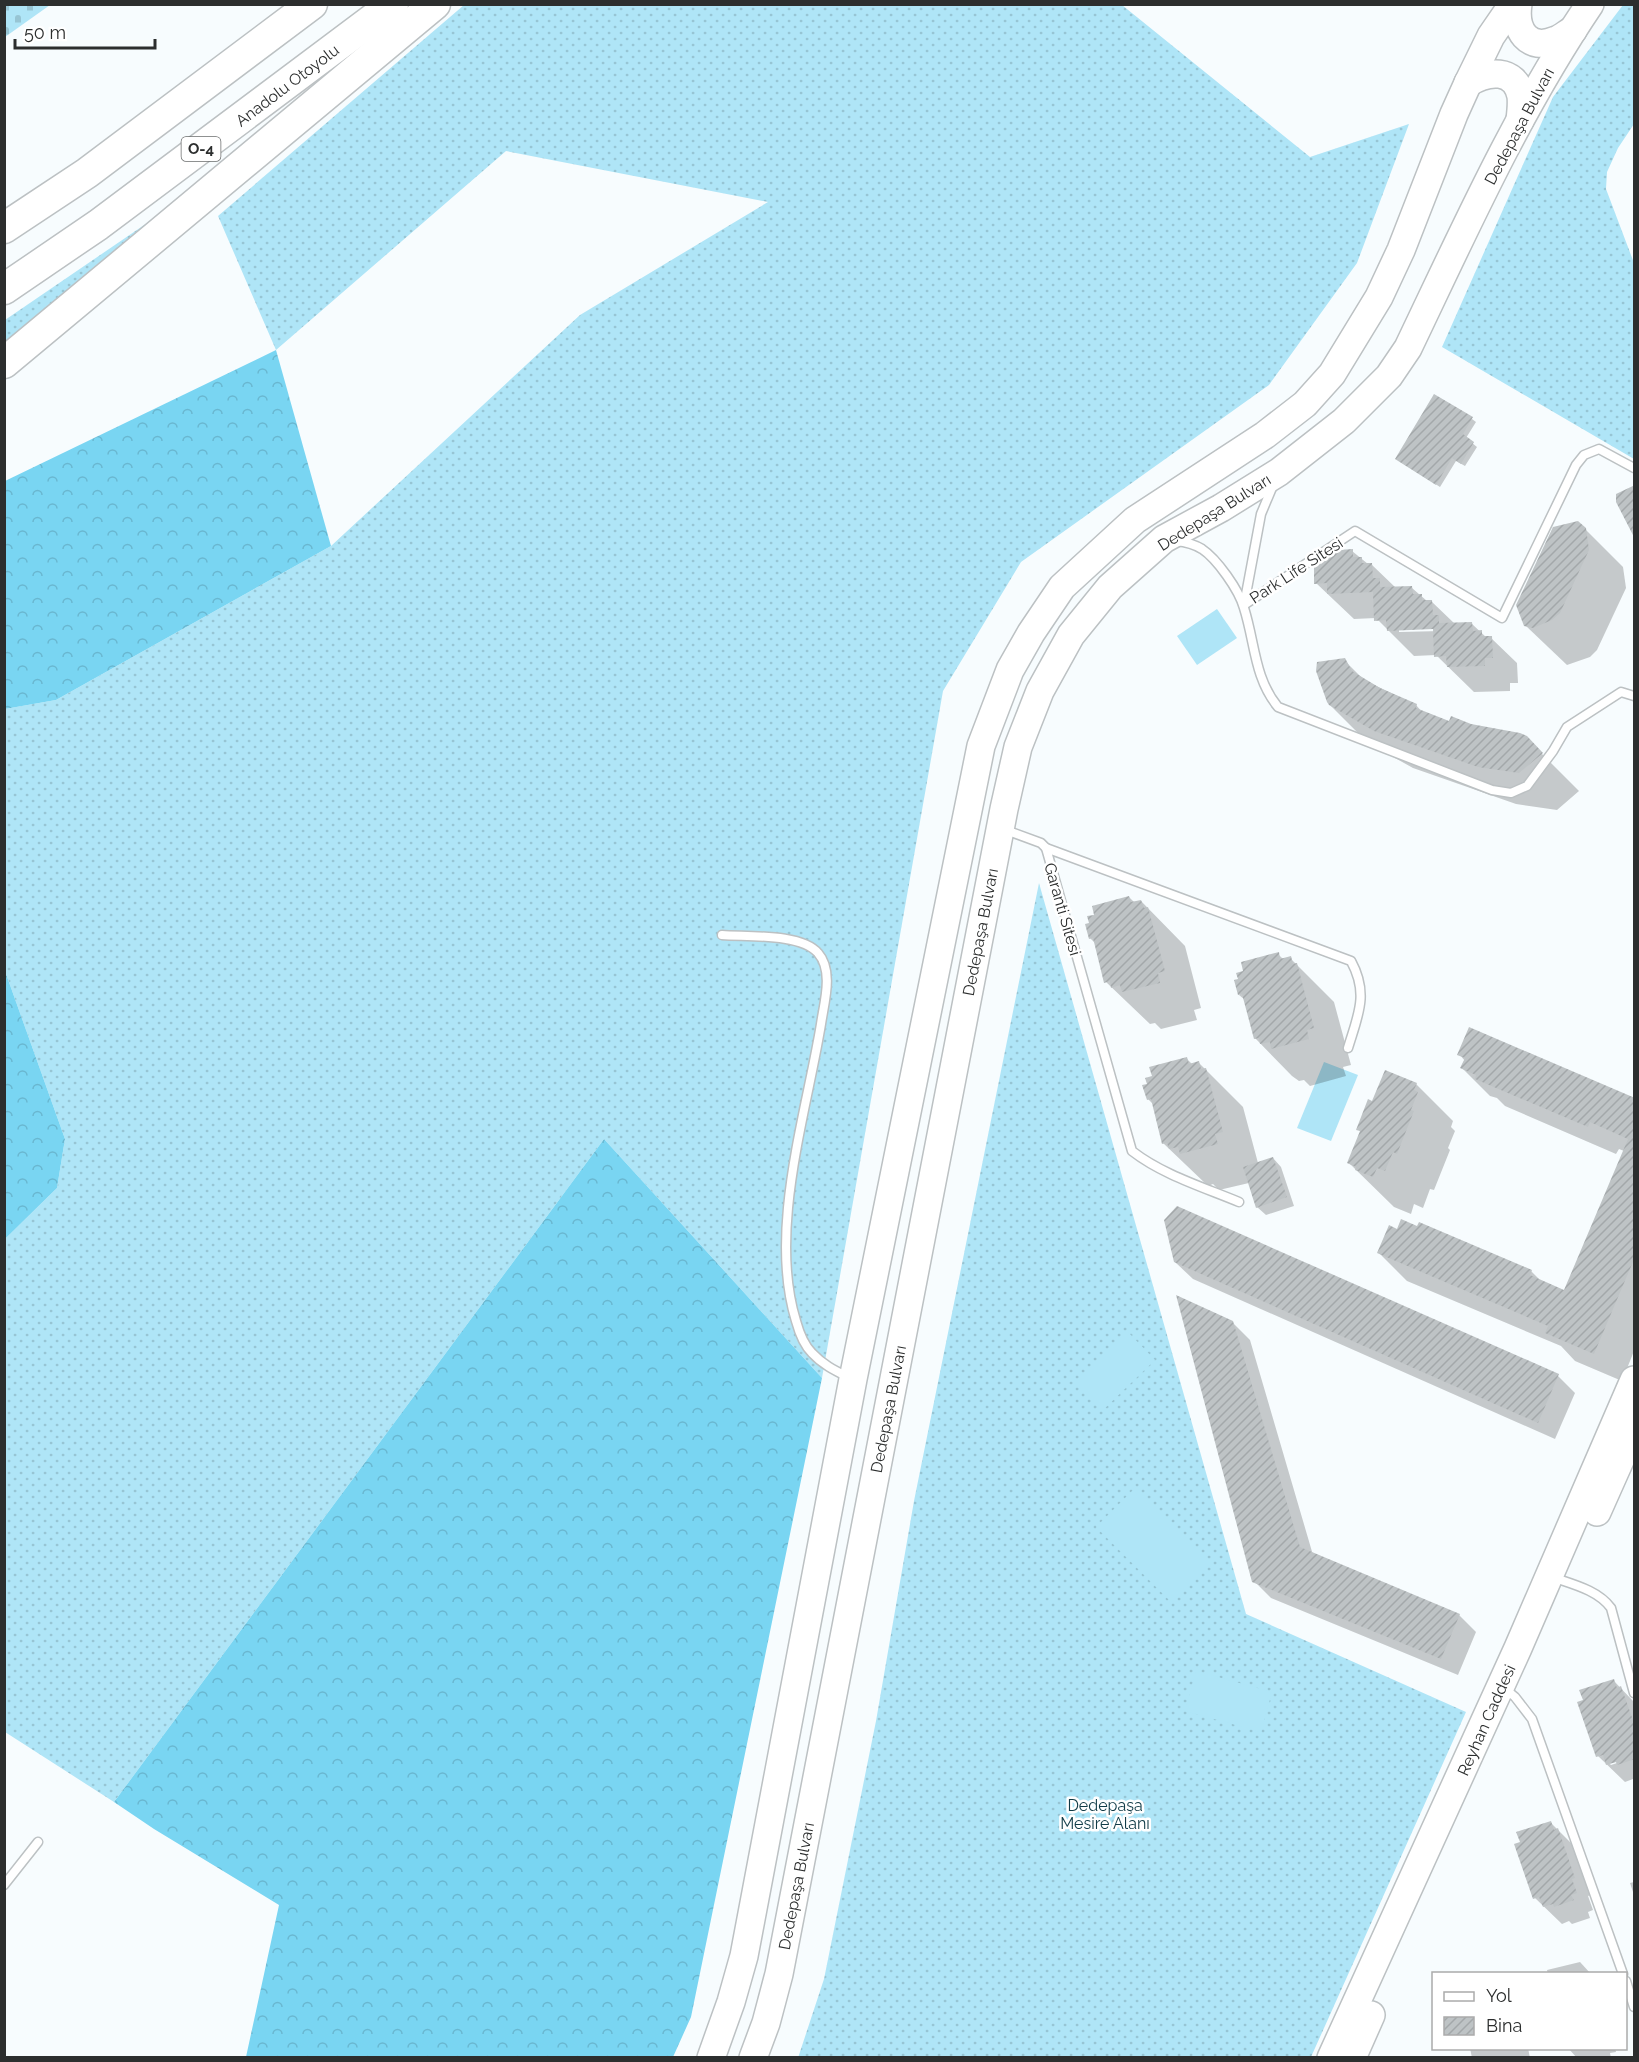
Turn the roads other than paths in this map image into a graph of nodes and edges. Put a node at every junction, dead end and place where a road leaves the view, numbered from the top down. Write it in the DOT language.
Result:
graph roads {
  1 [pos="312,4"];
  2 [pos="393,4"];
  3 [pos="435,4"];
  4 [pos="1513,4"];
  5 [pos="1518,4"];
  6 [pos="1590,4"];
  7 [pos="1572,30"];
  8 [pos="1467,83"];
  9 [pos="1520,120"];
  10 [pos="4,228"];
  11 [pos="4,289"];
  12 [pos="4,363"];
  13 [pos="1635,468"];
  14 [pos="1279,472"];
  15 [pos="1164,539"];
  16 [pos="1244,605"];
  17 [pos="1635,696"];
  18 [pos="1000,828"];
  19 [pos="1046,848"];
  20 [pos="722,935"];
  21 [pos="1348,1048"];
  22 [pos="1239,1203"];
  23 [pos="853,1379"];
  24 [pos="1635,1380"];
  25 [pos="1635,1429"];
  26 [pos="1558,1579"];
  27 [pos="1508,1691"];
  28 [pos="1635,1693"];
  29 [pos="38,1842"];
  30 [pos="4,1886"];
  31 [pos="1622,1972"];
  32 [pos="1627,1985"];
  33 [pos="1635,2007"];
  34 [pos="711,2058"];
  35 [pos="753,2058"];
  36 [pos="1331,2058"];
  37 [pos="1352,2058"];
  1 -- 10 [label="highway"];
  2 -- 11 [label="highway, Anadolu Otoyolu / O-4"];
  3 -- 12 [label="highway"];
  4 -- 8 [label="main road"];
  5 -- 7 [label="main road"];
  6 -- 7 [label="main road, Dedepaşa Bulvarı"];
  7 -- 9 [label="main road, Dedepaşa Bulvarı"];
  8 -- 9 [label="main road"];
  8 -- 23 [label="main road"];
  9 -- 14 [label="main road, Dedepaşa Bulvarı"];
  13 -- 16 [label="lane, Park Life Sitesi"];
  14 -- 15 [label="main road, Dedepaşa Bulvarı"];
  14 -- 16 [label="lane"];
  15 -- 16 [label="lane"];
  15 -- 18 [label="main road, Dedepaşa Bulvarı"];
  16 -- 17 [label="lane, Park Life Sitesi"];
  18 -- 19 [label="lane"];
  18 -- 35 [label="main road, Dedepaşa Bulvarı"];
  19 -- 21 [label="lane, Garanti Sitesi"];
  19 -- 22 [label="lane, Garanti Sitesi"];
  20 -- 23 [label="lane"];
  23 -- 34 [label="main road"];
  24 -- 26 [label="main road, Reyhan Caddesi"];
  25 -- 26 [label="main road, Reyhan Caddesi"];
  26 -- 27 [label="main road, Reyhan Caddesi"];
  26 -- 28 [label="lane"];
  27 -- 31 [label="lane"];
  27 -- 36 [label="main road, Reyhan Caddesi"];
  27 -- 37 [label="main road, Reyhan Caddesi"];
  29 -- 30 [label="lane"];
  32 -- 33 [label="lane"];
}
